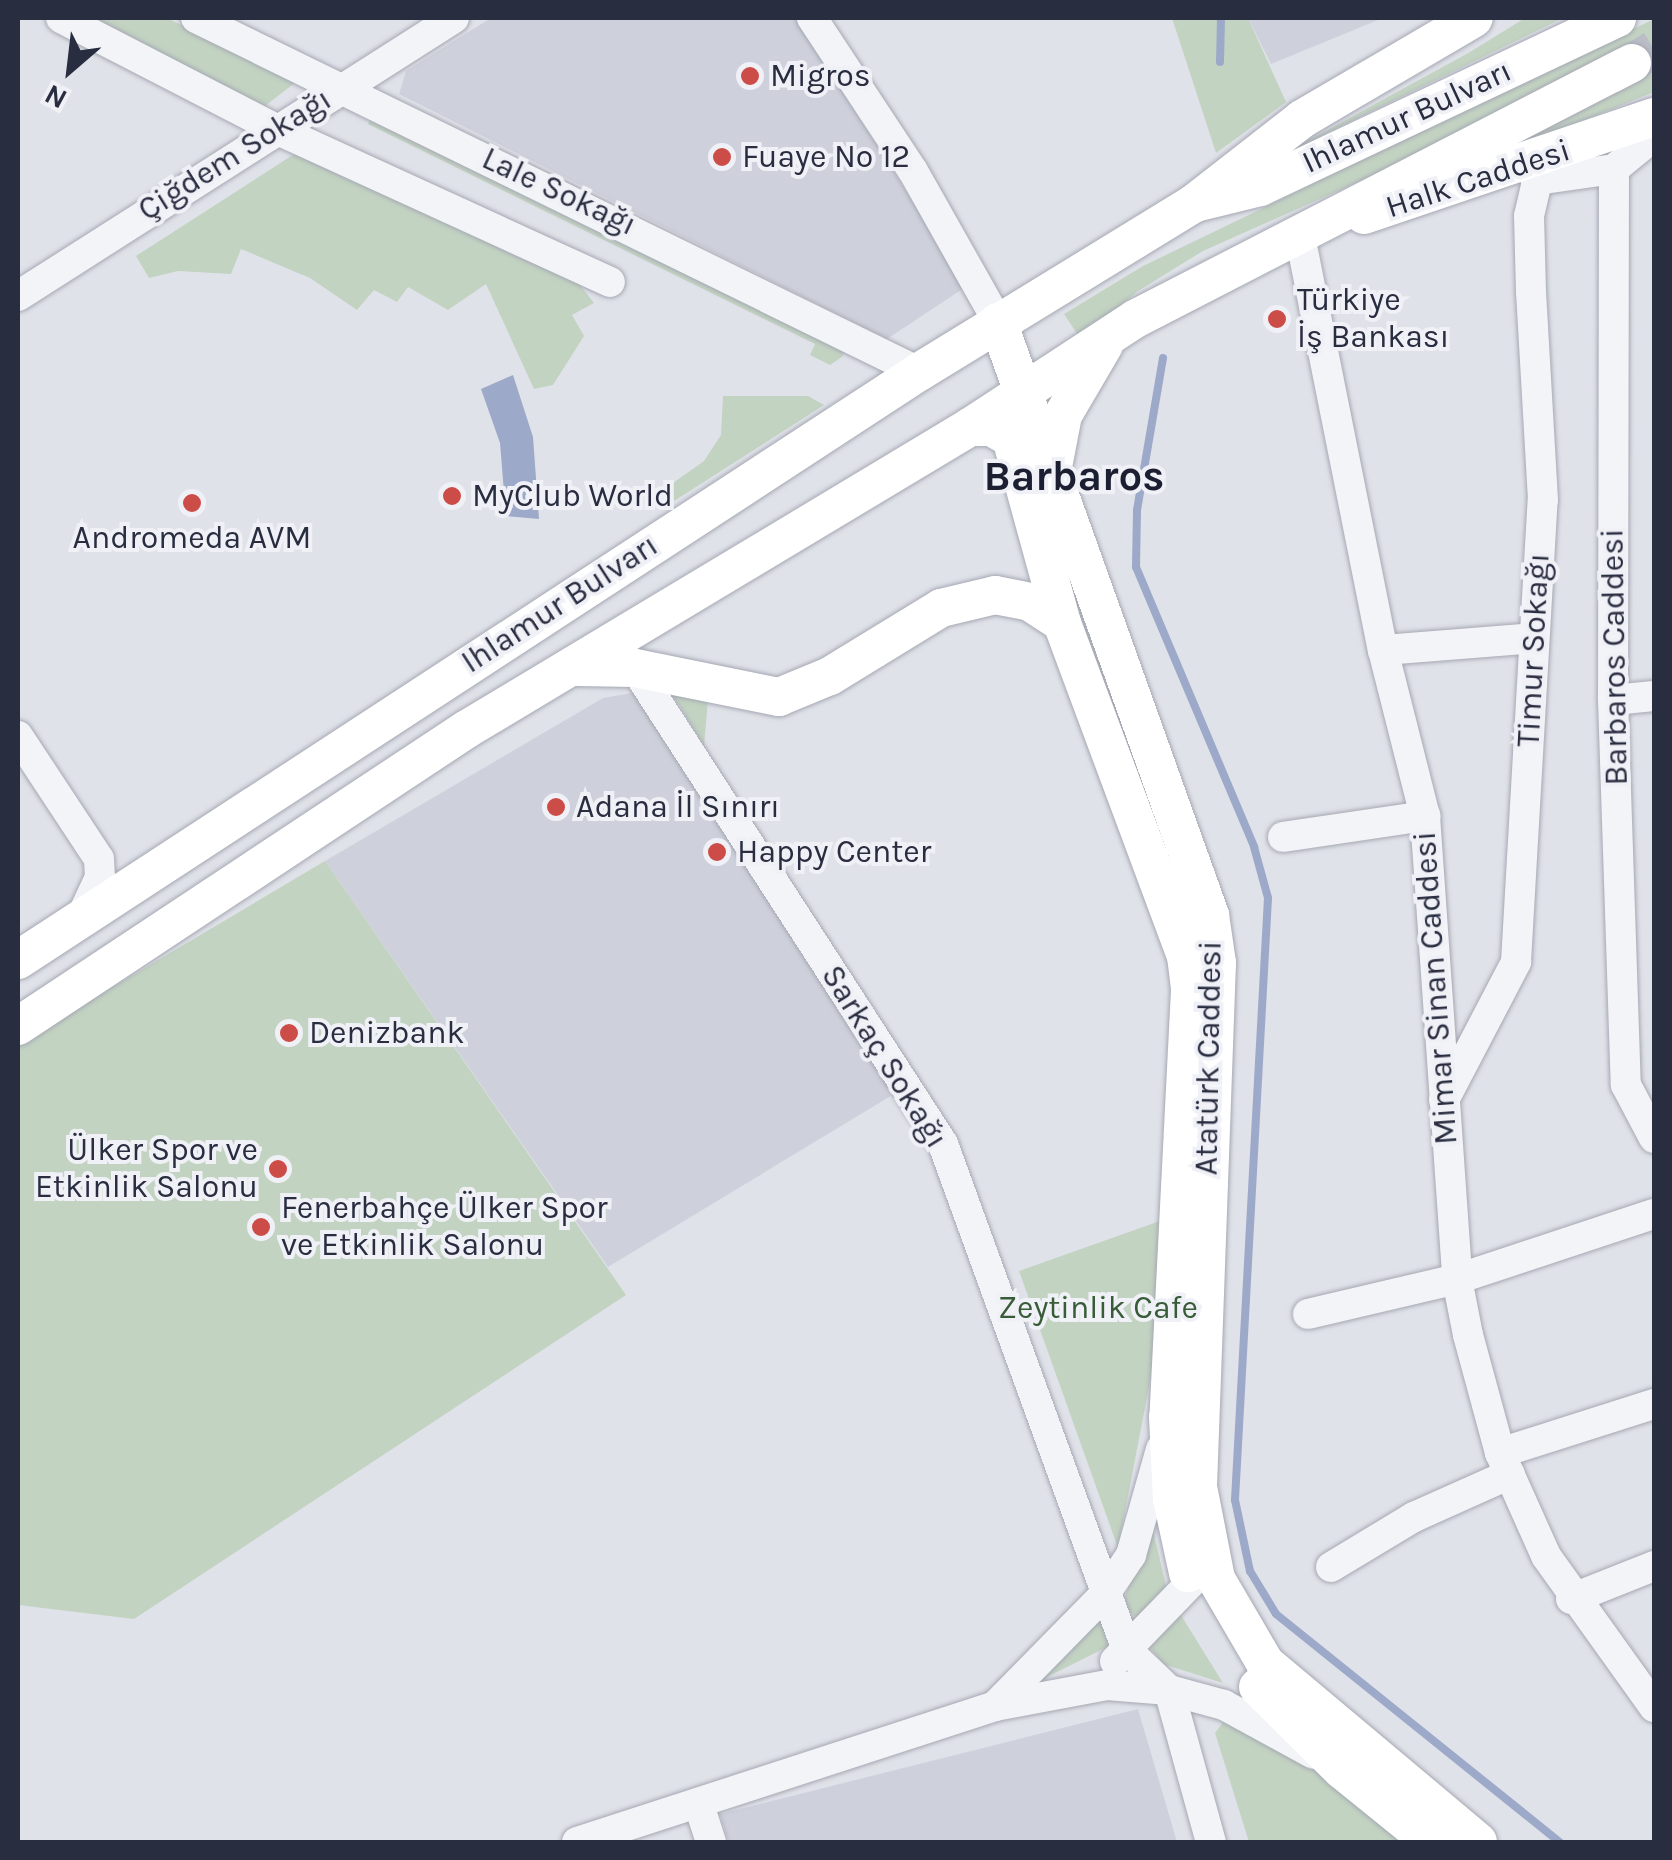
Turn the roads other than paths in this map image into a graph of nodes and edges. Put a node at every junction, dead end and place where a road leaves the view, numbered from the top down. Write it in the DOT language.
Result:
graph roads {
  1 [pos="61,18"];
  2 [pos="196,18"];
  3 [pos="454,18"];
  4 [pos="812,18"];
  5 [pos="1474,18"];
  6 [pos="1617,18"];
  7 [pos="1632,63"];
  8 [pos="340,88"];
  9 [pos="1654,117"];
  10 [pos="278,130"];
  11 [pos="1654,136"];
  12 [pos="1614,169"];
  13 [pos="1532,172"];
  14 [pos="1193,204"];
  15 [pos="1299,231"];
  16 [pos="610,282"];
  17 [pos="18,296"];
  18 [pos="998,322"];
  19 [pos="1111,335"];
  20 [pos="919,372"];
  21 [pos="1023,389"];
  22 [pos="970,426"];
  23 [pos="1011,438"];
  24 [pos="1052,475"];
  25 [pos="1062,623"];
  26 [pos="1534,638"];
  27 [pos="1383,650"];
  28 [pos="578,667"];
  29 [pos="635,668"];
  30 [pos="1654,696"];
  31 [pos="1613,700"];
  32 [pos="18,736"];
  33 [pos="1425,816"];
  34 [pos="1282,837"];
  35 [pos="83,912"];
  36 [pos="18,960"];
  37 [pos="18,1026"];
  38 [pos="1443,1103"];
  39 [pos="1654,1138"];
  40 [pos="1654,1214"];
  41 [pos="1456,1279"];
  42 [pos="1308,1314"];
  43 [pos="1654,1404"];
  44 [pos="1168,1417"];
  45 [pos="1505,1464"];
  46 [pos="1654,1566"];
  47 [pos="1331,1567"];
  48 [pos="1201,1572"];
  49 [pos="1105,1594"];
  50 [pos="1571,1599"];
  51 [pos="1127,1650"];
  52 [pos="1082,1689"];
  53 [pos="1169,1690"];
  54 [pos="995,1706"];
  55 [pos="1654,1707"];
  56 [pos="1342,1770"];
  57 [pos="699,1805"];
  58 [pos="577,1842"];
  59 [pos="711,1842"];
  60 [pos="1210,1842"];
  61 [pos="1431,1842"];
  62 [pos="1478,1842"];
  1 -- 10 [label="street, Lale Sokağı"];
  2 -- 8 [label="street, Lale Sokağı"];
  3 -- 8 [label="street, Çiğdem Sokağı"];
  4 -- 18 [label="street"];
  5 -- 14 [label="main road, Ihlamur Bulvarı"];
  6 -- 14 [label="main road, Ihlamur Bulvarı"];
  7 -- 15 [label="main road"];
  8 -- 10 [label="street, Çiğdem Sokağı"];
  8 -- 20 [label="street, Lale Sokağı"];
  9 -- 13 [label="main road, Halk Caddesi"];
  10 -- 16 [label="street, Lale Sokağı"];
  10 -- 17 [label="street, Çiğdem Sokağı"];
  11 -- 12 [label="street"];
  12 -- 13 [label="street"];
  12 -- 31 [label="street, Barbaros Caddesi"];
  13 -- 15 [label="main road, Halk Caddesi"];
  13 -- 26 [label="street, Timur Sokağı"];
  14 -- 18 [label="main road, Ihlamur Bulvarı"];
  15 -- 19 [label="main road"];
  15 -- 27 [label="street, Mimar Sinan Caddesi"];
  18 -- 20 [label="main road, Ihlamur Bulvarı"];
  18 -- 21 [label="main road, Atatürk Caddesi"];
  19 -- 21 [label="main road"];
  19 -- 24 [label="main road"];
  20 -- 35 [label="main road, Ihlamur Bulvarı"];
  21 -- 22 [label="main road, Ihlamur Bulvarı"];
  21 -- 23 [label="main road"];
  21 -- 24 [label="main road, Atatürk Caddesi"];
  22 -- 23 [label="main road"];
  22 -- 28 [label="main road, Ihlamur Bulvarı"];
  23 -- 25 [label="main road, Atatürk Caddesi"];
  24 -- 48 [label="main road, Atatürk Caddesi"];
  25 -- 29 [label="main road"];
  25 -- 44 [label="main road, Atatürk Caddesi"];
  26 -- 27 [label="street"];
  26 -- 38 [label="street, Timur Sokağı"];
  27 -- 33 [label="street, Mimar Sinan Caddesi"];
  28 -- 29 [label="main road"];
  28 -- 37 [label="main road, Ihlamur Bulvarı"];
  29 -- 49 [label="street, Sarkaç Sokağı"];
  30 -- 31 [label="street"];
  31 -- 39 [label="street, Barbaros Caddesi"];
  32 -- 35 [label="street"];
  33 -- 34 [label="street"];
  33 -- 38 [label="street, Mimar Sinan Caddesi"];
  35 -- 36 [label="main road, Ihlamur Bulvarı"];
  38 -- 41 [label="street, Mimar Sinan Caddesi"];
  40 -- 41 [label="street"];
  41 -- 42 [label="street"];
  41 -- 45 [label="street, Mimar Sinan Caddesi"];
  43 -- 45 [label="street"];
  44 -- 48 [label="main road, Atatürk Caddesi"];
  44 -- 49 [label="street"];
  45 -- 47 [label="street"];
  45 -- 50 [label="street, Mimar Sinan Caddesi"];
  46 -- 50 [label="street"];
  48 -- 51 [label="street"];
  48 -- 56 [label="main road, Atatürk Caddesi"];
  48 -- 62 [label="main road, Atatürk Caddesi"];
  49 -- 51 [label="street, Sarkaç Sokağı"];
  49 -- 54 [label="street"];
  50 -- 55 [label="street, Mimar Sinan Caddesi"];
  51 -- 52 [label="street"];
  51 -- 53 [label="street, Sarkaç Sokağı"];
  52 -- 53 [label="street"];
  52 -- 54 [label="street"];
  53 -- 56 [label="street"];
  53 -- 60 [label="street"];
  54 -- 57 [label="street"];
  56 -- 61 [label="main road, Atatürk Caddesi"];
  57 -- 58 [label="street"];
  57 -- 59 [label="street"];
}
